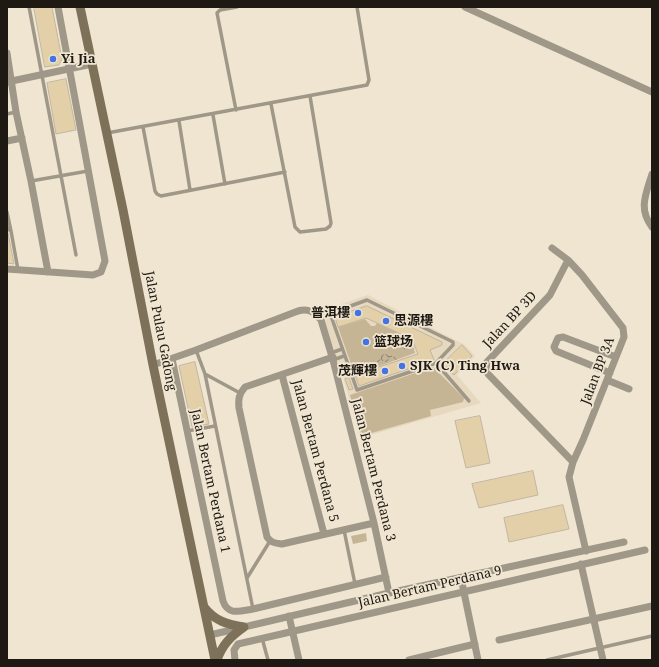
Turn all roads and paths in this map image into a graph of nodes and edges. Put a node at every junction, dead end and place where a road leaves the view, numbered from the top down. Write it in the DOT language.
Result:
graph roads {
  1 [pos="30,7"];
  2 [pos="58,7"];
  3 [pos="80,7"];
  4 [pos="237,7"];
  5 [pos="356,7"];
  6 [pos="465,7"];
  7 [pos="7,53"];
  8 [pos="92,64"];
  9 [pos="70,69"];
  10 [pos="43,75"];
  11 [pos="9,82"];
  12 [pos="652,92"];
  13 [pos="310,96"];
  14 [pos="271,104"];
  15 [pos="236,110"];
  16 [pos="16,112"];
  17 [pos="7,114"];
  18 [pos="213,115"];
  19 [pos="179,121"];
  20 [pos="142,127"];
  21 [pos="106,134"];
  22 [pos="22,138"];
  23 [pos="7,141"];
  24 [pos="89,170"];
  25 [pos="285,172"];
  26 [pos="652,174"];
  27 [pos="62,175"];
  28 [pos="31,180"];
  29 [pos="225,184"];
  30 [pos="190,190"];
  31 [pos="7,212"];
  32 [pos="652,227"];
  33 [pos="8,230"];
  34 [pos="552,248"];
  35 [pos="76,255"];
  36 [pos="568,260"];
  37 [pos="7,270"];
  38 [pos="18,270"];
  39 [pos="48,272"];
  40 [pos="414,345"];
  41 [pos="342,349"];
  42 [pos="404,349"];
  43 [pos="196,350"];
  44 [pos="344,356"];
  45 [pos="332,357"];
  46 [pos="388,357"];
  47 [pos="616,357"];
  48 [pos="382,358"];
  49 [pos="172,359"];
  50 [pos="397,361"];
  51 [pos="436,363"];
  52 [pos="153,365"];
  53 [pos="377,368"];
  54 [pos="205,374"];
  55 [pos="282,375"];
  56 [pos="609,377"];
  57 [pos="629,389"];
  58 [pos="240,393"];
  59 [pos="469,401"];
  60 [pos="215,426"];
  61 [pos="187,431"];
  62 [pos="573,462"];
  63 [pos="374,523"];
  64 [pos="344,530"];
  65 [pos="324,534"];
  66 [pos="273,542"];
  67 [pos="624,542"];
  68 [pos="647,550"];
  69 [pos="586,551"];
  70 [pos="582,564"];
  71 [pos="386,577"];
  72 [pos="247,578"];
  73 [pos="461,578"];
  74 [pos="355,584"];
  75 [pos="389,593"];
  76 [pos="464,593"];
  77 [pos="203,606"];
  78 [pos="652,606"];
  79 [pos="253,609"];
  80 [pos="289,616"];
  81 [pos="594,618"];
  82 [pos="244,627"];
  83 [pos="292,631"];
  84 [pos="210,635"];
  85 [pos="652,636"];
  86 [pos="262,638"];
  87 [pos="500,640"];
  88 [pos="475,644"];
  89 [pos="600,648"];
  90 [pos="418,659"];
  91 [pos="216,660"];
  92 [pos="235,660"];
  93 [pos="268,660"];
  94 [pos="299,660"];
  95 [pos="409,660"];
  96 [pos="478,660"];
  97 [pos="547,660"];
  98 [pos="603,660"];
  1 -- 10 [label="lane"];
  2 -- 9 [label="street"];
  3 -- 8 [label="main road, Jalan Pulau Gadong"];
  4 -- 15 [label="lane"];
  5 -- 13 [label="lane"];
  6 -- 12 [label="street"];
  7 -- 11 [label="street"];
  8 -- 9 [label="street"];
  8 -- 21 [label="main road, Jalan Pulau Gadong"];
  9 -- 10 [label="street"];
  9 -- 24 [label="street"];
  10 -- 11 [label="street"];
  10 -- 27 [label="lane"];
  11 -- 16 [label="street"];
  13 -- 14 [label="lane"];
  13 -- 25 [label="lane"];
  14 -- 15 [label="lane"];
  14 -- 25 [label="lane"];
  15 -- 18 [label="lane"];
  16 -- 17 [label="lane"];
  16 -- 22 [label="street"];
  18 -- 19 [label="lane"];
  18 -- 29 [label="lane"];
  19 -- 20 [label="lane"];
  19 -- 30 [label="lane"];
  20 -- 21 [label="lane"];
  20 -- 30 [label="lane"];
  21 -- 52 [label="main road, Jalan Pulau Gadong"];
  22 -- 23 [label="street"];
  22 -- 28 [label="street"];
  24 -- 27 [label="lane"];
  24 -- 39 [label="street"];
  25 -- 29 [label="lane"];
  26 -- 32 [label="street"];
  27 -- 28 [label="lane"];
  27 -- 35 [label="lane"];
  28 -- 39 [label="street"];
  29 -- 30 [label="lane"];
  31 -- 33 [label="lane"];
  33 -- 38 [label="lane"];
  34 -- 36 [label="street, Jalan BP 3A"];
  36 -- 47 [label="street, Jalan BP 3A"];
  36 -- 62 [label="street, Jalan BP 3D"];
  37 -- 38 [label="street"];
  38 -- 39 [label="street"];
  40 -- 42 [label="path"];
  41 -- 44 [label="lane"];
  41 -- 45 [label="lane"];
  41 -- 51 [label="lane"];
  43 -- 45 [label="street, Jalan Bertam Perdana 3"];
  43 -- 49 [label="street"];
  43 -- 54 [label="lane"];
  44 -- 45 [label="lane"];
  44 -- 51 [label="lane"];
  45 -- 55 [label="street"];
  45 -- 63 [label="street, Jalan Bertam Perdana 3"];
  46 -- 48 [label="path"];
  46 -- 48 [label="path"];
  46 -- 50 [label="path"];
  47 -- 56 [label="street, Jalan BP 3A"];
  47 -- 56 [label="street"];
  48 -- 53 [label="path"];
  49 -- 52 [label="street"];
  49 -- 61 [label="street, Jalan Bertam Perdana 1"];
  51 -- 59 [label="lane"];
  52 -- 77 [label="main road, Jalan Pulau Gadong"];
  54 -- 58 [label="lane"];
  54 -- 60 [label="lane"];
  55 -- 58 [label="street"];
  55 -- 65 [label="street, Jalan Bertam Perdana 5"];
  56 -- 57 [label="street"];
  56 -- 62 [label="street, Jalan BP 3A"];
  58 -- 66 [label="street"];
  60 -- 61 [label="lane"];
  60 -- 72 [label="lane"];
  61 -- 79 [label="street, Jalan Bertam Perdana 1"];
  62 -- 69 [label="street, Jalan BP 3A"];
  63 -- 64 [label="street"];
  63 -- 71 [label="street, Jalan Bertam Perdana 3"];
  64 -- 65 [label="street"];
  64 -- 74 [label="lane"];
  65 -- 66 [label="street"];
  66 -- 72 [label="lane"];
  67 -- 69 [label="street"];
  68 -- 70 [label="street, Jalan Bertam Perdana 9"];
  69 -- 73 [label="street"];
  70 -- 76 [label="street, Jalan Bertam Perdana 9"];
  70 -- 81 [label="street"];
  71 -- 74 [label="street"];
  71 -- 75 [label="street, Jalan Bertam Perdana 3"];
  72 -- 79 [label="lane"];
  73 -- 75 [label="street"];
  73 -- 76 [label="street"];
  74 -- 79 [label="street"];
  75 -- 80 [label="street"];
  76 -- 83 [label="street, Jalan Bertam Perdana 9"];
  76 -- 88 [label="street"];
  77 -- 82 [label="main road"];
  77 -- 84 [label="main road, Jalan Pulau Gadong"];
  78 -- 81 [label="street"];
  80 -- 82 [label="street"];
  80 -- 83 [label="street"];
  81 -- 87 [label="street"];
  81 -- 89 [label="street"];
  82 -- 84 [label="street"];
  82 -- 91 [label="main road"];
  83 -- 86 [label="street, Jalan Bertam Perdana 9"];
  83 -- 94 [label="street"];
  84 -- 91 [label="main road, Jalan Pulau Gadong"];
  85 -- 89 [label="lane"];
  86 -- 92 [label="street, Jalan Bertam Perdana 9"];
  86 -- 93 [label="lane"];
  88 -- 90 [label="street"];
  88 -- 96 [label="street"];
  89 -- 97 [label="lane"];
  89 -- 98 [label="street"];
  90 -- 95 [label="street"];
}
